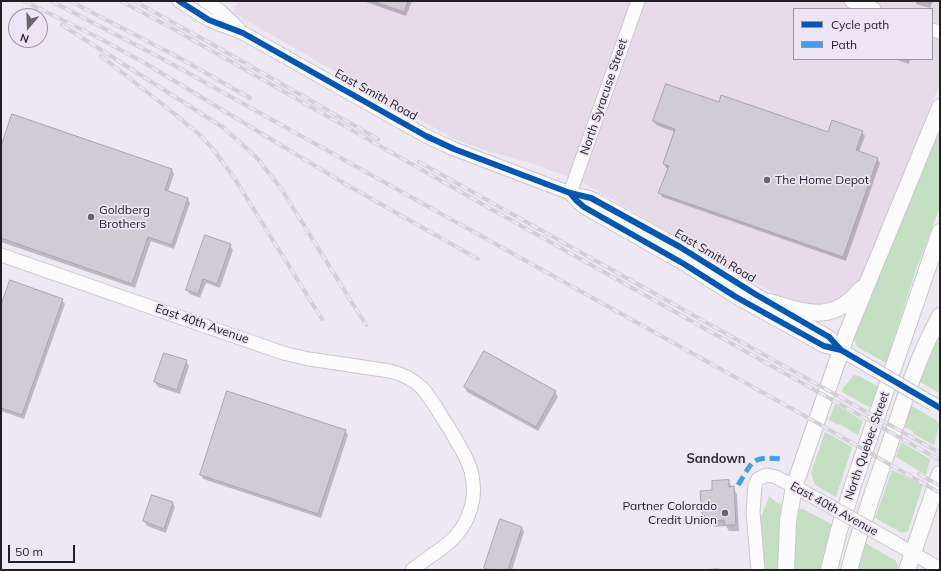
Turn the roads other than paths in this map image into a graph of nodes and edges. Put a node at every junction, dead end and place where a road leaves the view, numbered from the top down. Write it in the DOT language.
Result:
graph roads {
  1 [pos="179,1"];
  2 [pos="205,1"];
  3 [pos="638,1"];
  4 [pos="851,1"];
  5 [pos="871,8"];
  6 [pos="243,33"];
  7 [pos="940,107"];
  8 [pos="570,193"];
  9 [pos="940,232"];
  10 [pos="1,255"];
  11 [pos="868,280"];
  12 [pos="770,302"];
  13 [pos="940,316"];
  14 [pos="841,350"];
  15 [pos="937,406"];
  16 [pos="940,474"];
  17 [pos="794,487"];
  18 [pos="913,554"];
  19 [pos="940,569"];
  20 [pos="412,570"];
  21 [pos="758,570"];
  22 [pos="786,570"];
  23 [pos="829,570"];
  24 [pos="849,570"];
  25 [pos="907,570"];
  1 -- 6 [label="street, East Smith Road"];
  2 -- 6 [label="street, East Smith Road"];
  3 -- 8 [label="street, North Syracuse Street"];
  4 -- 5 [label="street"];
  6 -- 8 [label="street, East Smith Road"];
  7 -- 11 [label="main road"];
  8 -- 12 [label="street, East Smith Road"];
  8 -- 14 [label="street, East Smith Road"];
  9 -- 23 [label="main road, North Quebec Street"];
  10 -- 20 [label="street, East 40th Avenue"];
  11 -- 12 [label="main road"];
  11 -- 14 [label="main road"];
  12 -- 14 [label="street, East Smith Road"];
  13 -- 24 [label="main road, North Quebec Street"];
  14 -- 15 [label="street, East Smith Road, bridge"];
  14 -- 17 [label="main road"];
  16 -- 18 [label="main road"];
  17 -- 18 [label="street, East 40th Avenue, bridge"];
  17 -- 21 [label="street, East 40th Avenue"];
  17 -- 22 [label="main road"];
  18 -- 19 [label="street, East 40th Avenue"];
  18 -- 25 [label="main road"];
}
